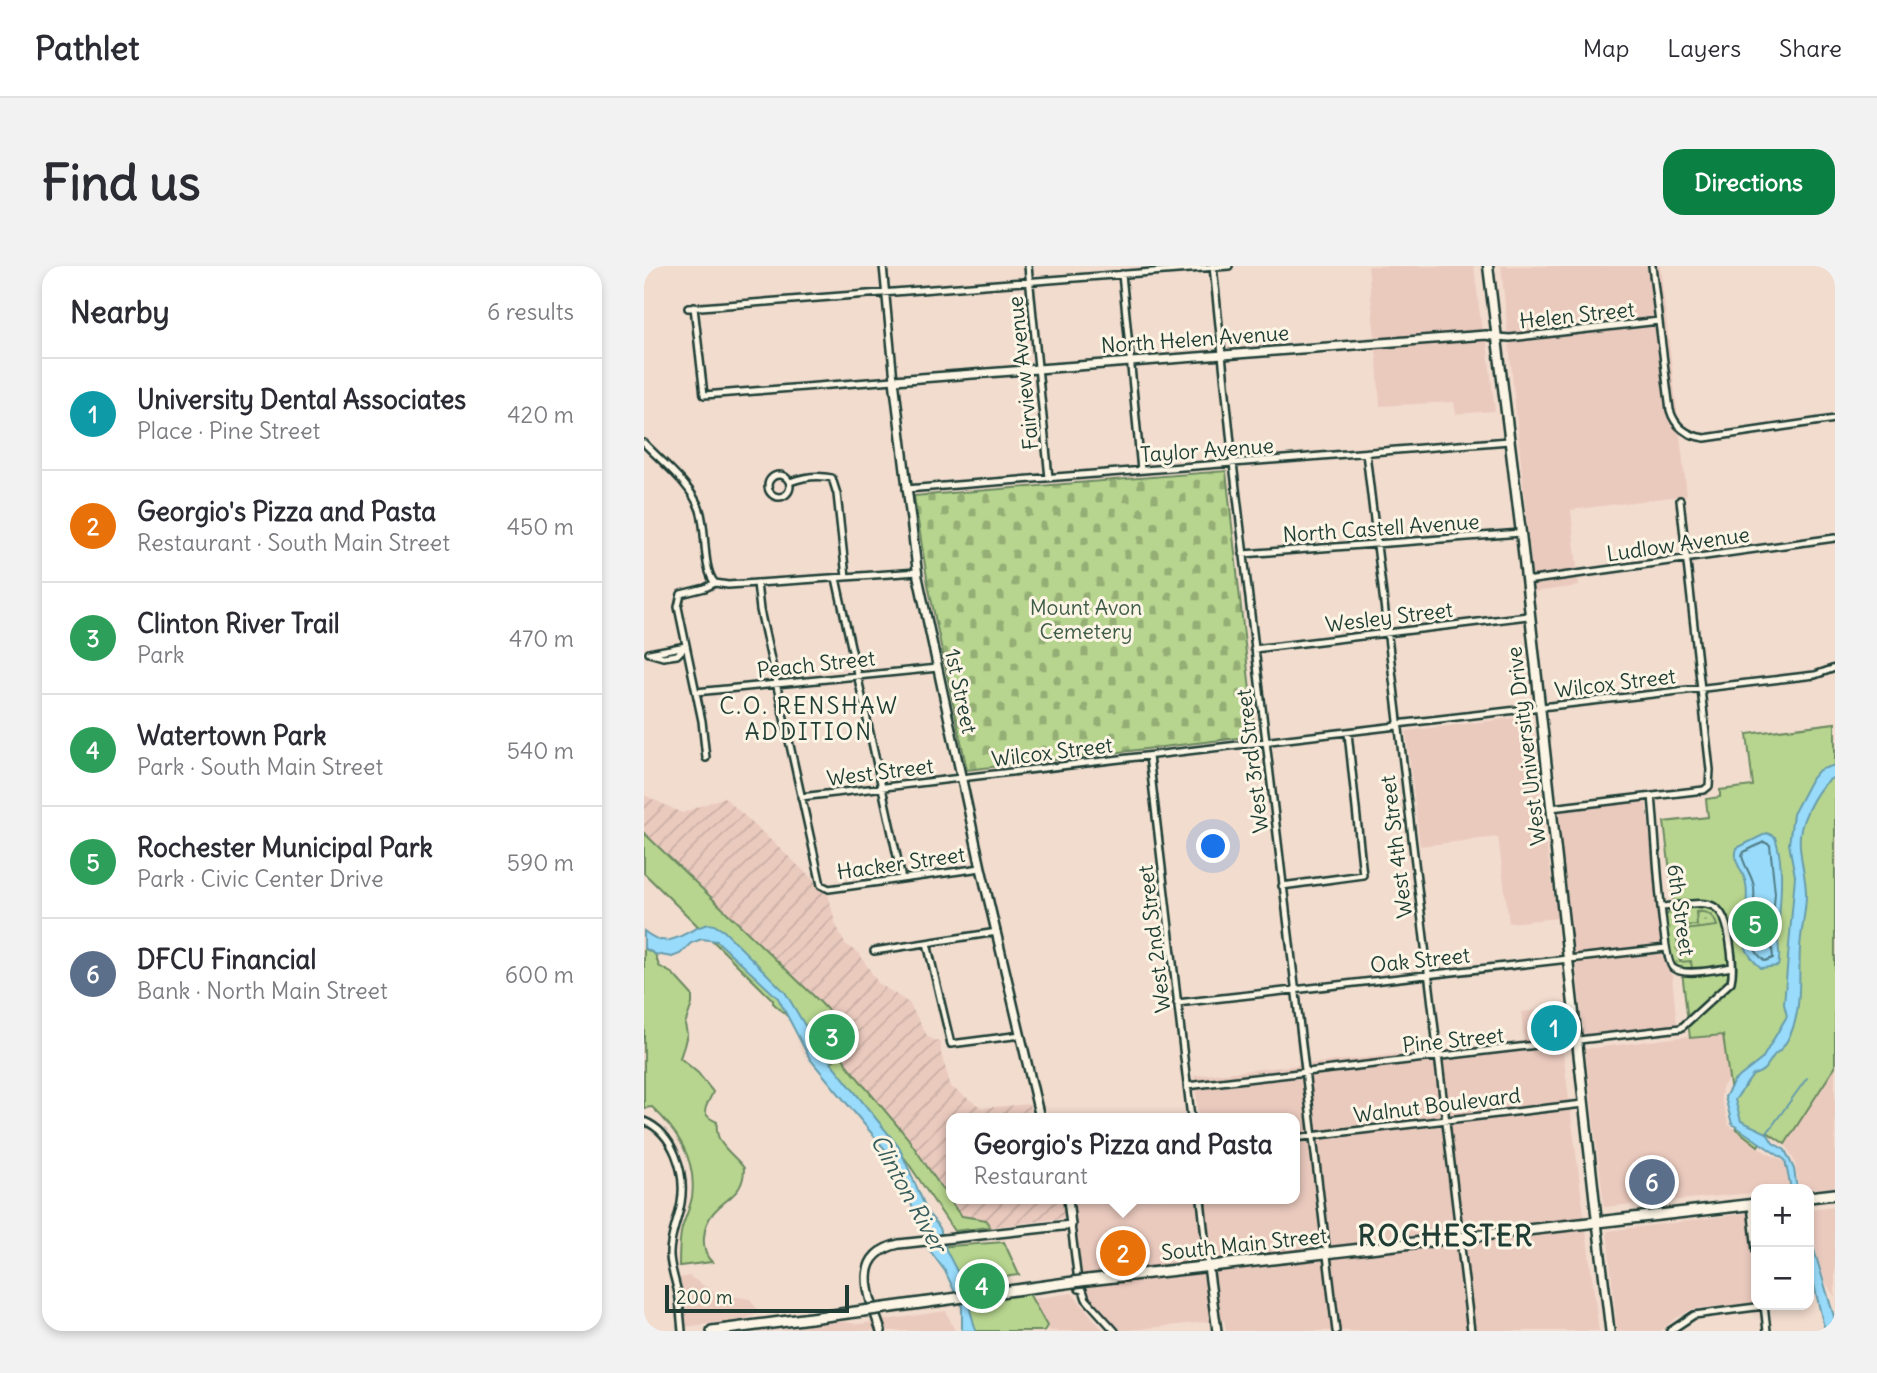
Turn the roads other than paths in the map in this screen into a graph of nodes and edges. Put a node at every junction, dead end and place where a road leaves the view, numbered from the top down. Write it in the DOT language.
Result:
graph roads {
  1 [pos="883,266"];
  2 [pos="1028,266"];
  3 [pos="1229,266"];
  4 [pos="1488,266"];
  5 [pos="1652,266"];
  6 [pos="1213,267"];
  7 [pos="1122,274"];
  8 [pos="1029,281"];
  9 [pos="885,292"];
  10 [pos="1659,321"];
  11 [pos="1497,337"];
  12 [pos="1221,355"];
  13 [pos="1130,362"];
  14 [pos="1037,368"];
  15 [pos="894,380"];
  16 [pos="1835,419"];
  17 [pos="1509,442"];
  18 [pos="644,443"];
  19 [pos="1366,453"];
  20 [pos="1233,463"];
  21 [pos="1141,470"];
  22 [pos="1049,478"];
  23 [pos="790,482"];
  24 [pos="906,489"];
  25 [pos="1680,500"];
  26 [pos="1521,533"];
  27 [pos="1835,538"];
  28 [pos="1376,544"];
  29 [pos="1244,554"];
  30 [pos="1686,559"];
  31 [pos="918,572"];
  32 [pos="846,577"];
  33 [pos="836,578"];
  34 [pos="1525,581"];
  35 [pos="715,583"];
  36 [pos="757,583"];
  37 [pos="1528,616"];
  38 [pos="1387,633"];
  39 [pos="686,646"];
  40 [pos="1254,649"];
  41 [pos="647,652"];
  42 [pos="938,668"];
  43 [pos="1835,668"];
  44 [pos="857,676"];
  45 [pos="777,684"];
  46 [pos="1701,689"];
  47 [pos="696,692"];
  48 [pos="1539,708"];
  49 [pos="1397,725"];
  50 [pos="1348,733"];
  51 [pos="1266,743"];
  52 [pos="1149,756"];
  53 [pos="706,758"];
  54 [pos="961,778"];
  55 [pos="882,788"];
  56 [pos="1652,796"];
  57 [pos="801,797"];
  58 [pos="1551,808"];
  59 [pos="981,868"];
  60 [pos="902,879"];
  61 [pos="1282,886"];
  62 [pos="1662,907"];
  63 [pos="997,932"];
  64 [pos="927,943"];
  65 [pos="1666,948"];
  66 [pos="874,951"];
  67 [pos="1569,959"];
  68 [pos="1732,967"];
  69 [pos="1427,975"];
  70 [pos="1295,990"];
  71 [pos="1177,1003"];
  72 [pos="1021,1035"];
  73 [pos="1577,1041"];
  74 [pos="1437,1057"];
  75 [pos="1305,1072"];
  76 [pos="1187,1086"];
  77 [pos="1583,1104"];
  78 [pos="1039,1113"];
  79 [pos="1190,1113"];
  80 [pos="1445,1120"];
  81 [pos="644,1121"];
  82 [pos="1312,1136"];
  83 [pos="1300,1137"];
  84 [pos="1835,1194"];
  85 [pos="1814,1196"];
  86 [pos="1069,1204"];
  87 [pos="1202,1204"];
  88 [pos="1751,1204"];
  89 [pos="1597,1222"];
  90 [pos="1071,1225"];
  91 [pos="1459,1237"];
  92 [pos="1326,1252"];
  93 [pos="1209,1266"];
  94 [pos="1751,1307"];
  95 [pos="1765,1310"];
  96 [pos="751,1329"];
  97 [pos="682,1331"];
  98 [pos="712,1331"];
  99 [pos="881,1331"];
  100 [pos="1115,1331"];
  101 [pos="1217,1331"];
  102 [pos="1336,1331"];
  103 [pos="1471,1331"];
  104 [pos="1610,1331"];
  105 [pos="1670,1331"];
  106 [pos="1767,1331"];
  1 -- 9 [label="street, 1st Street"];
  2 -- 8 [label="street, Fairview Avenue"];
  3 -- 6 [label="street"];
  4 -- 11 [label="main road, West University Drive"];
  5 -- 10 [label="street"];
  6 -- 7 [label="street"];
  6 -- 12 [label="street, West 3rd Street"];
  7 -- 8 [label="street"];
  7 -- 13 [label="street"];
  8 -- 9 [label="street"];
  8 -- 14 [label="street, Fairview Avenue"];
  9 -- 15 [label="street, 1st Street"];
  9 -- 15 [label="street"];
  10 -- 11 [label="street, Helen Street"];
  10 -- 16 [label="street"];
  11 -- 12 [label="street, North Helen Avenue"];
  11 -- 17 [label="main road, West University Drive"];
  12 -- 13 [label="street, North Helen Avenue"];
  12 -- 20 [label="street, West 3rd Street"];
  13 -- 14 [label="street, North Helen Avenue"];
  13 -- 21 [label="street"];
  14 -- 15 [label="street, North Helen Avenue"];
  14 -- 22 [label="street, Fairview Avenue"];
  15 -- 24 [label="street, 1st Street"];
  17 -- 19 [label="street, Taylor Avenue"];
  17 -- 26 [label="main road, West University Drive"];
  18 -- 35 [label="street"];
  19 -- 20 [label="street, Taylor Avenue"];
  19 -- 28 [label="street, West 4th Street"];
  20 -- 21 [label="street, Taylor Avenue"];
  20 -- 29 [label="street, West 3rd Street"];
  21 -- 22 [label="street, Taylor Avenue"];
  22 -- 24 [label="street, Taylor Avenue"];
  23 -- 23 [label="street"];
  23 -- 32 [label="street"];
  24 -- 31 [label="street, 1st Street"];
  25 -- 30 [label="street"];
  26 -- 28 [label="street, North Castell Avenue"];
  26 -- 34 [label="main road, West University Drive"];
  27 -- 30 [label="street, Ludlow Avenue"];
  28 -- 29 [label="street, North Castell Avenue"];
  28 -- 38 [label="street, West 4th Street"];
  29 -- 40 [label="street, West 3rd Street"];
  30 -- 34 [label="street, Ludlow Avenue"];
  30 -- 46 [label="street"];
  31 -- 32 [label="street"];
  31 -- 42 [label="street, 1st Street"];
  32 -- 33 [label="street"];
  33 -- 36 [label="street"];
  33 -- 44 [label="street"];
  34 -- 37 [label="main road, West University Drive"];
  35 -- 36 [label="street"];
  35 -- 39 [label="street"];
  36 -- 45 [label="street"];
  37 -- 38 [label="street, Wesley Street"];
  37 -- 48 [label="main road, West University Drive"];
  38 -- 40 [label="street, Wesley Street"];
  38 -- 49 [label="street, West 4th Street"];
  39 -- 41 [label="street"];
  39 -- 47 [label="street"];
  40 -- 51 [label="street, West 3rd Street"];
  42 -- 44 [label="street, Peach Street"];
  42 -- 54 [label="street, 1st Street"];
  43 -- 46 [label="street, Wilcox Street"];
  44 -- 45 [label="street, Peach Street"];
  44 -- 55 [label="street"];
  45 -- 47 [label="street, Peach Street"];
  45 -- 57 [label="street"];
  46 -- 48 [label="street, Wilcox Street"];
  46 -- 56 [label="street"];
  47 -- 53 [label="street"];
  48 -- 49 [label="street, Wilcox Street"];
  48 -- 58 [label="main road, West University Drive"];
  49 -- 50 [label="street, Wilcox Street"];
  49 -- 69 [label="street, West 4th Street"];
  50 -- 51 [label="street, Wilcox Street"];
  50 -- 61 [label="street"];
  51 -- 52 [label="street, Wilcox Street"];
  51 -- 61 [label="street, West 3rd Street"];
  52 -- 54 [label="street, Wilcox Street"];
  52 -- 71 [label="street, West 2nd Street"];
  54 -- 55 [label="street, West Street"];
  54 -- 59 [label="street, 1st Street"];
  55 -- 57 [label="street, West Street"];
  55 -- 60 [label="street"];
  56 -- 58 [label="street"];
  56 -- 62 [label="street, 6th Street"];
  57 -- 60 [label="street, Hacker Street"];
  58 -- 67 [label="main road, West University Drive"];
  59 -- 60 [label="street, Hacker Street"];
  59 -- 63 [label="street, 1st Street"];
  61 -- 70 [label="street, West 3rd Street"];
  62 -- 65 [label="street, 6th Street"];
  62 -- 68 [label="street"];
  63 -- 64 [label="street"];
  63 -- 72 [label="street, 1st Street"];
  64 -- 66 [label="street"];
  64 -- 72 [label="street"];
  65 -- 67 [label="street, Oak Street"];
  65 -- 68 [label="street, 6th Street"];
  67 -- 69 [label="street, Oak Street"];
  67 -- 73 [label="main road, West University Drive"];
  68 -- 73 [label="street, Pine Street"];
  69 -- 70 [label="street, Oak Street"];
  69 -- 74 [label="street, West 4th Street"];
  70 -- 71 [label="street, Oak Street"];
  70 -- 75 [label="street, West 3rd Street"];
  71 -- 76 [label="street, West 2nd Street"];
  72 -- 78 [label="street, 1st Street"];
  73 -- 74 [label="street, Pine Street"];
  73 -- 77 [label="main road, West University Drive"];
  74 -- 75 [label="street, Pine Street"];
  74 -- 80 [label="street, West 4th Street"];
  75 -- 76 [label="street, Pine Street"];
  75 -- 82 [label="street, West 3rd Street"];
  76 -- 79 [label="street, West 2nd Street"];
  77 -- 80 [label="street, Walnut Boulevard"];
  77 -- 89 [label="main road, West University Drive"];
  80 -- 82 [label="street, Walnut Boulevard"];
  80 -- 91 [label="street, West 4th Street"];
  81 -- 97 [label="street"];
  82 -- 83 [label="street, Walnut Boulevard"];
  82 -- 92 [label="street, West 3rd Street"];
  84 -- 85 [label="main road"];
  86 -- 90 [label="street"];
  87 -- 93 [label="street"];
  88 -- 89 [label="main road, South Main Street"];
  89 -- 91 [label="main road, South Main Street"];
  89 -- 104 [label="street"];
  90 -- 99 [label="street"];
  90 -- 100 [label="street"];
  91 -- 92 [label="main road, South Main Street"];
  91 -- 103 [label="street, West 4th Street"];
  92 -- 93 [label="main road, South Main Street"];
  92 -- 102 [label="street, West 3rd Street"];
  93 -- 96 [label="main road, South Main Street, bridge"];
  93 -- 101 [label="street"];
  94 -- 105 [label="street"];
  95 -- 106 [label="street"];
  96 -- 98 [label="main road, South Main Street"];
}
